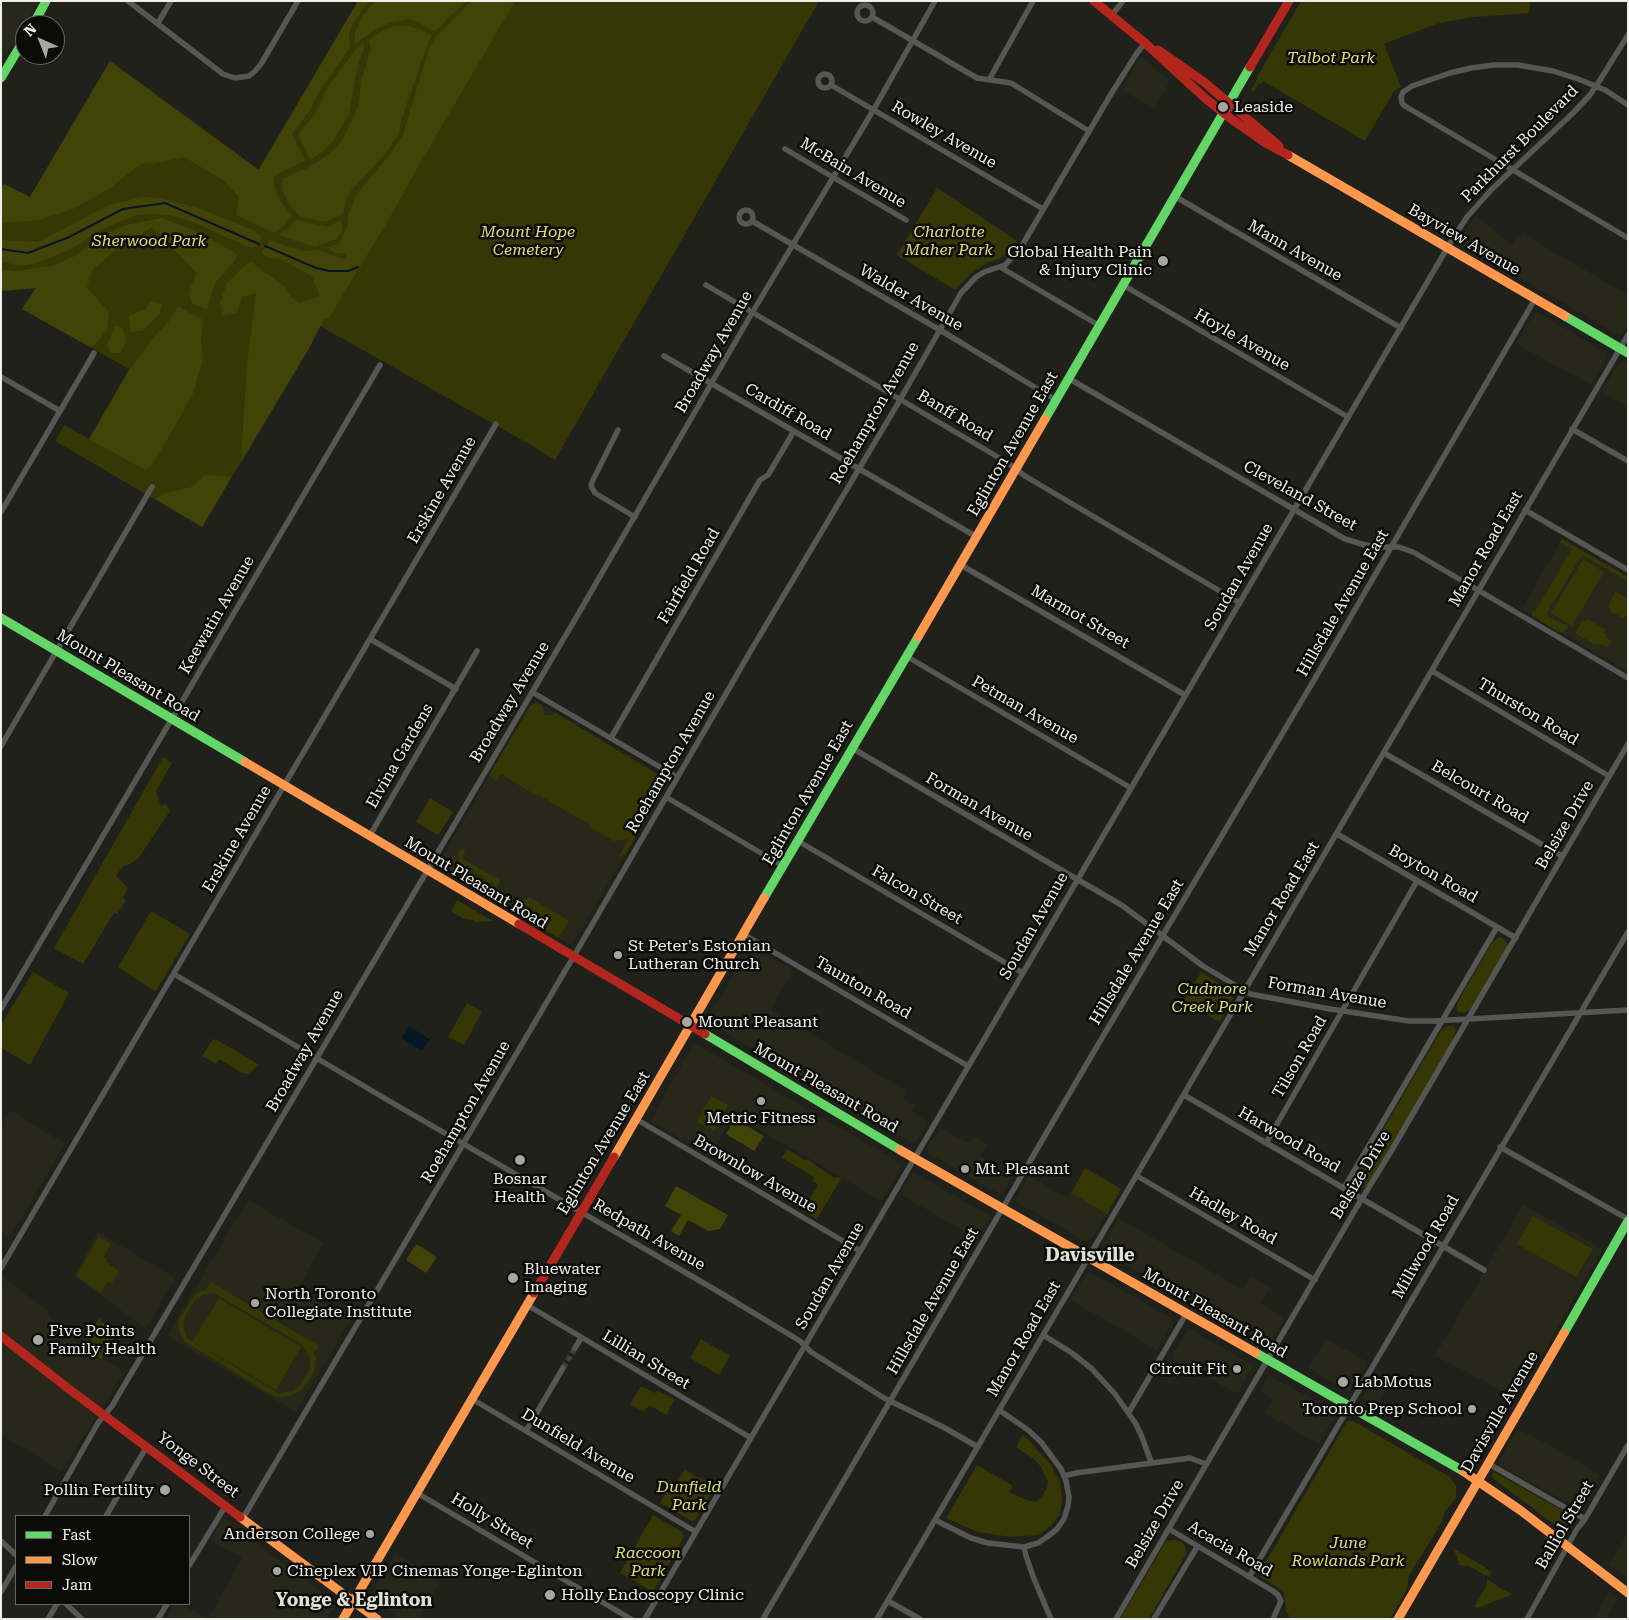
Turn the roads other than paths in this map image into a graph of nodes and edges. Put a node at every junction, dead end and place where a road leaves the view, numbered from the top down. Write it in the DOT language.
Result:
graph roads {
  1 [pos="46,1"];
  2 [pos="128,1"];
  3 [pos="171,1"];
  4 [pos="298,1"];
  5 [pos="935,1"];
  6 [pos="1033,1"];
  7 [pos="1094,1"];
  8 [pos="1123,1"];
  9 [pos="1289,1"];
  10 [pos="38,15"];
  11 [pos="1111,16"];
  12 [pos="872,17"];
  13 [pos="158,23"];
  14 [pos="1628,35"];
  15 [pos="913,41"];
  16 [pos="1145,43"];
  17 [pos="15,55"];
  18 [pos="1,78"];
  19 [pos="989,80"];
  20 [pos="831,85"];
  21 [pos="1596,87"];
  22 [pos="1229,104"];
  23 [pos="1628,105"];
  24 [pos="874,109"];
  25 [pos="1224,113"];
  26 [pos="1089,131"];
  27 [pos="785,148"];
  28 [pos="1285,153"];
  29 [pos="1512,170"];
  30 [pos="833,177"];
  31 [pos="1176,196"];
  32 [pos="1042,209"];
  33 [pos="906,220"];
  34 [pos="752,221"];
  35 [pos="1628,238"];
  36 [pos="792,245"];
  37 [pos="1448,247"];
  38 [pos="1000,267"];
  39 [pos="706,285"];
  40 [pos="1123,285"];
  41 [pos="1535,299"];
  42 [pos="752,313"];
  43 [pos="1100,326"];
  44 [pos="1401,328"];
  45 [pos="940,330"];
  46 [pos="1628,335"];
  47 [pos="1624,351"];
  48 [pos="94,353"];
  49 [pos="664,356"];
  50 [pos="380,364"];
  51 [pos="1,377"];
  52 [pos="1068,378"];
  53 [pos="712,384"];
  54 [pos="900,399"];
  55 [pos="1056,400"];
  56 [pos="60,411"];
  57 [pos="1348,417"];
  58 [pos="496,424"];
  59 [pos="1572,429"];
  60 [pos="618,430"];
  61 [pos="794,431"];
  62 [pos="1628,461"];
  63 [pos="858,468"];
  64 [pos="1016,470"];
  65 [pos="152,487"];
  66 [pos="1294,510"];
  67 [pos="1525,510"];
  68 [pos="1,512"];
  69 [pos="635,517"];
  70 [pos="977,537"];
  71 [pos="1391,547"];
  72 [pos="961,564"];
  73 [pos="1628,570"];
  74 [pos="1478,590"];
  75 [pos="1240,602"];
  76 [pos="1,618"];
  77 [pos="370,640"];
  78 [pos="57,651"];
  79 [pos="477,652"];
  80 [pos="906,656"];
  81 [pos="1432,671"];
  82 [pos="1628,678"];
  83 [pos="456,689"];
  84 [pos="532,692"];
  85 [pos="1185,695"];
  86 [pos="172,719"];
  87 [pos="611,738"];
  88 [pos="1628,744"];
  89 [pos="1,746"];
  90 [pos="852,748"];
  91 [pos="1384,753"];
  92 [pos="1609,776"];
  93 [pos="677,777"];
  94 [pos="284,786"];
  95 [pos="1131,788"];
  96 [pos="666,797"];
  97 [pos="1337,834"];
  98 [pos="369,837"];
  99 [pos="798,841"];
  100 [pos="1562,856"];
  101 [pos="783,866"];
  102 [pos="427,871"];
  103 [pos="1077,880"];
  104 [pos="1417,881"];
  105 [pos="1497,927"];
  106 [pos="1628,932"];
  107 [pos="743,934"];
  108 [pos="1162,936"];
  109 [pos="1516,938"];
  110 [pos="573,957"];
  111 [pos="1023,973"];
  112 [pos="174,974"];
  113 [pos="1244,990"];
  114 [pos="1,1009"];
  115 [pos="1628,1010"];
  116 [pos="1342,1011"];
  117 [pos="1580,1012"];
  118 [pos="1469,1018"];
  119 [pos="1443,1020"];
  120 [pos="691,1026"];
  121 [pos="317,1058"];
  122 [pos="968,1066"];
  123 [pos="1184,1095"];
  124 [pos="636,1120"];
  125 [pos="1266,1142"];
  126 [pos="463,1143"];
  127 [pos="1500,1147"];
  128 [pos="914,1158"];
  129 [pos="1137,1176"];
  130 [pos="1344,1188"];
  131 [pos="1362,1199"];
  132 [pos="1003,1208"];
  133 [pos="581,1212"];
  134 [pos="1628,1220"];
  135 [pos="1443,1246"];
  136 [pos="860,1251"];
  137 [pos="1088,1257"];
  138 [pos="1,1268"];
  139 [pos="1484,1270"];
  140 [pos="1315,1280"];
  141 [pos="527,1305"];
  142 [pos="1186,1314"];
  143 [pos="1043,1335"];
  144 [pos="1,1336"];
  145 [pos="581,1338"];
  146 [pos="805,1346"];
  147 [pos="575,1348"];
  148 [pos="1268,1360"];
  149 [pos="563,1368"];
  150 [pos="472,1400"];
  151 [pos="890,1401"];
  152 [pos="1349,1406"];
  153 [pos="999,1410"];
  154 [pos="1129,1412"];
  155 [pos="105,1414"];
  156 [pos="526,1431"];
  157 [pos="751,1438"];
  158 [pos="1628,1445"];
  159 [pos="147,1446"];
  160 [pos="978,1447"];
  161 [pos="1151,1462"];
  162 [pos="1206,1464"];
  163 [pos="1489,1464"];
  164 [pos="1064,1476"];
  165 [pos="1478,1480"];
  166 [pos="416,1493"];
  167 [pos="226,1505"];
  168 [pos="46,1515"];
  169 [pos="107,1515"];
  170 [pos="243,1518"];
  171 [pos="1585,1519"];
  172 [pos="935,1520"];
  173 [pos="1168,1530"];
  174 [pos="696,1532"];
  175 [pos="1,1541"];
  176 [pos="1568,1546"];
  177 [pos="1024,1547"];
  178 [pos="1197,1547"];
  179 [pos="15,1554"];
  180 [pos="190,1564"];
  181 [pos="15,1568"];
  182 [pos="1249,1577"];
  183 [pos="1,1592"];
  184 [pos="1628,1593"];
  185 [pos="354,1601"];
  186 [pos="888,1601"];
  187 [pos="56,1605"];
  188 [pos="67,1605"];
  189 [pos="166,1605"];
  190 [pos="1274,1616"];
  191 [pos="48,1619"];
  192 [pos="82,1619"];
  193 [pos="158,1619"];
  194 [pos="343,1619"];
  195 [pos="377,1619"];
  196 [pos="631,1619"];
  197 [pos="645,1619"];
  198 [pos="763,1619"];
  199 [pos="877,1619"];
  200 [pos="920,1619"];
  201 [pos="1051,1619"];
  202 [pos="1116,1619"];
  203 [pos="1154,1619"];
  204 [pos="1281,1619"];
  205 [pos="1398,1619"];
  206 [pos="1526,1619"];
  1 -- 10 [label="main road"];
  2 -- 13 [label="street"];
  3 -- 13 [label="street"];
  4 -- 13 [label="street"];
  5 -- 15 [label="street, Broadway Avenue"];
  6 -- 19 [label="street"];
  7 -- 11 [label="main road, Bayview Avenue"];
  8 -- 11 [label="street"];
  9 -- 22 [label="main road, Eglinton Avenue East"];
  11 -- 16 [label="main road, Bayview Avenue"];
  12 -- 15 [label="street"];
  14 -- 21 [label="street, Parkhurst Boulevard"];
  15 -- 19 [label="street"];
  15 -- 24 [label="street, Broadway Avenue"];
  16 -- 22 [label="main road, Bayview Avenue"];
  16 -- 25 [label="main road, Bayview Avenue"];
  16 -- 26 [label="street, Roehampton Avenue"];
  17 -- 18 [label="main road"];
  19 -- 26 [label="street"];
  20 -- 24 [label="street, Rowley Avenue"];
  21 -- 23 [label="street"];
  21 -- 29 [label="street, Parkhurst Boulevard"];
  21 -- 29 [label="street"];
  22 -- 25 [label="main road, Eglinton Avenue East"];
  22 -- 28 [label="main road, Bayview Avenue"];
  24 -- 30 [label="street, Broadway Avenue"];
  24 -- 32 [label="street, Rowley Avenue"];
  25 -- 28 [label="main road, Bayview Avenue"];
  25 -- 31 [label="main road, Eglinton Avenue East"];
  26 -- 32 [label="street, Roehampton Avenue"];
  27 -- 30 [label="street, McBain Avenue"];
  28 -- 37 [label="main road, Bayview Avenue"];
  29 -- 35 [label="street"];
  29 -- 37 [label="street, Parkhurst Boulevard"];
  30 -- 33 [label="street, McBain Avenue"];
  30 -- 36 [label="street, Broadway Avenue"];
  31 -- 40 [label="main road, Eglinton Avenue East"];
  31 -- 44 [label="street, Mann Avenue"];
  32 -- 38 [label="street, Roehampton Avenue"];
  34 -- 36 [label="street, Walder Avenue"];
  36 -- 42 [label="street, Broadway Avenue"];
  36 -- 45 [label="street, Walder Avenue"];
  37 -- 41 [label="main road, Bayview Avenue"];
  37 -- 44 [label="street, Soudan Avenue"];
  38 -- 43 [label="street"];
  38 -- 45 [label="street, Roehampton Avenue"];
  39 -- 42 [label="street, Banff Road"];
  40 -- 43 [label="main road, Eglinton Avenue East"];
  40 -- 57 [label="street, Hoyle Avenue"];
  41 -- 47 [label="main road, Bayview Avenue"];
  41 -- 71 [label="street, Hillsdale Avenue East"];
  42 -- 53 [label="street, Broadway Avenue"];
  42 -- 54 [label="street, Banff Road"];
  43 -- 52 [label="main road, Eglinton Avenue East"];
  44 -- 57 [label="street, Soudan Avenue"];
  45 -- 54 [label="street, Roehampton Avenue"];
  45 -- 55 [label="street, Walder Avenue"];
  46 -- 47 [label="street, Manor Road East"];
  47 -- 59 [label="street, Manor Road East"];
  48 -- 56 [label="street"];
  49 -- 53 [label="street, Cardiff Road"];
  50 -- 86 [label="street, Keewatin Avenue"];
  51 -- 56 [label="street"];
  52 -- 55 [label="main road, Eglinton Avenue East"];
  52 -- 66 [label="street, Cleveland Street"];
  53 -- 61 [label="street, Cardiff Road"];
  53 -- 69 [label="street, Broadway Avenue"];
  54 -- 63 [label="street, Roehampton Avenue"];
  54 -- 64 [label="street, Banff Road"];
  55 -- 64 [label="main road, Eglinton Avenue East"];
  56 -- 68 [label="street"];
  57 -- 66 [label="street, Soudan Avenue"];
  58 -- 77 [label="street, Erskine Avenue"];
  59 -- 62 [label="street"];
  59 -- 67 [label="street, Manor Road East"];
  60 -- 69 [label="street"];
  61 -- 63 [label="street, Cardiff Road"];
  61 -- 87 [label="street, Fairfield Road"];
  63 -- 70 [label="street, Cardiff Road"];
  63 -- 93 [label="street, Roehampton Avenue"];
  64 -- 70 [label="main road, Eglinton Avenue East"];
  64 -- 75 [label="street, Banff Road"];
  65 -- 78 [label="street"];
  66 -- 71 [label="street, Cleveland Street"];
  66 -- 75 [label="street, Soudan Avenue"];
  67 -- 73 [label="street"];
  67 -- 74 [label="street, Manor Road East"];
  69 -- 84 [label="street, Broadway Avenue"];
  70 -- 72 [label="main road, Eglinton Avenue East"];
  71 -- 74 [label="street, Cleveland Street"];
  71 -- 108 [label="street, Hillsdale Avenue East"];
  72 -- 80 [label="main road, Eglinton Avenue East"];
  72 -- 85 [label="street, Marmot Street"];
  74 -- 81 [label="street, Manor Road East"];
  74 -- 82 [label="street, Cleveland Street"];
  75 -- 85 [label="street, Soudan Avenue"];
  76 -- 78 [label="main road, Mount Pleasant Road"];
  77 -- 83 [label="street"];
  77 -- 94 [label="street, Erskine Avenue"];
  78 -- 86 [label="main road, Mount Pleasant Road"];
  78 -- 89 [label="street"];
  79 -- 83 [label="street, Elvina Gardens"];
  80 -- 90 [label="main road, Eglinton Avenue East"];
  80 -- 95 [label="street, Petman Avenue"];
  81 -- 91 [label="street, Manor Road East"];
  81 -- 92 [label="street, Thurston Road"];
  83 -- 98 [label="street, Elvina Gardens"];
  84 -- 87 [label="street"];
  84 -- 102 [label="street, Broadway Avenue"];
  85 -- 95 [label="street, Soudan Avenue"];
  86 -- 94 [label="main road, Mount Pleasant Road"];
  86 -- 114 [label="street, Keewatin Avenue"];
  87 -- 93 [label="street"];
  88 -- 92 [label="street, Belsize Drive"];
  90 -- 99 [label="main road, Eglinton Avenue East"];
  90 -- 103 [label="street, Forman Avenue"];
  91 -- 97 [label="street, Manor Road East"];
  91 -- 100 [label="street, Belcourt Road"];
  92 -- 100 [label="street, Belsize Drive"];
  93 -- 96 [label="street, Roehampton Avenue"];
  94 -- 98 [label="main road, Mount Pleasant Road"];
  94 -- 112 [label="street, Erskine Avenue"];
  95 -- 103 [label="street, Soudan Avenue"];
  96 -- 101 [label="street"];
  96 -- 110 [label="street, Roehampton Avenue"];
  97 -- 104 [label="street, Boyton Road"];
  97 -- 113 [label="street, Manor Road East"];
  98 -- 102 [label="main road, Mount Pleasant Road"];
  99 -- 101 [label="main road, Eglinton Avenue East"];
  99 -- 111 [label="street, Falcon Street"];
  100 -- 109 [label="street, Belsize Drive"];
  101 -- 107 [label="main road, Eglinton Avenue East"];
  102 -- 110 [label="main road, Mount Pleasant Road"];
  102 -- 121 [label="street, Broadway Avenue"];
  103 -- 108 [label="street, Forman Avenue"];
  103 -- 111 [label="street, Soudan Avenue"];
  104 -- 105 [label="street, Boyton Road"];
  104 -- 116 [label="street, Tilson Road"];
  105 -- 109 [label="street, Boyton Road"];
  105 -- 119 [label="street, Belsize Drive"];
  106 -- 117 [label="street, Millwood Road"];
  107 -- 120 [label="main road, Eglinton Avenue East"];
  107 -- 122 [label="street, Taunton Road"];
  108 -- 113 [label="street, Forman Avenue"];
  108 -- 132 [label="street, Hillsdale Avenue East"];
  109 -- 118 [label="street, Belsize Drive"];
  110 -- 120 [label="main road, Mount Pleasant Road"];
  110 -- 126 [label="street, Roehampton Avenue"];
  111 -- 122 [label="street, Soudan Avenue"];
  112 -- 121 [label="street, Redpath Avenue"];
  112 -- 138 [label="street, Erskine Avenue"];
  113 -- 116 [label="street, Forman Avenue"];
  113 -- 123 [label="street, Manor Road East"];
  115 -- 117 [label="street, Forman Avenue"];
  116 -- 119 [label="street, Forman Avenue"];
  116 -- 125 [label="street, Tilson Road"];
  117 -- 118 [label="street, Forman Avenue"];
  117 -- 127 [label="street, Millwood Road"];
  118 -- 119 [label="street, Forman Avenue"];
  118 -- 131 [label="street, Belsize Drive"];
  119 -- 130 [label="street, Belsize Drive"];
  120 -- 124 [label="main road, Eglinton Avenue East"];
  120 -- 128 [label="main road, Mount Pleasant Road"];
  121 -- 126 [label="street, Redpath Avenue"];
  121 -- 155 [label="street, Broadway Avenue"];
  122 -- 128 [label="street, Soudan Avenue"];
  123 -- 125 [label="street, Harwood Road"];
  123 -- 129 [label="street, Manor Road East"];
  124 -- 133 [label="main road, Eglinton Avenue East"];
  124 -- 136 [label="street, Brownlow Avenue"];
  125 -- 130 [label="street, Harwood Road"];
  126 -- 133 [label="street, Redpath Avenue"];
  126 -- 170 [label="street, Roehampton Avenue"];
  127 -- 134 [label="street"];
  127 -- 135 [label="street, Millwood Road"];
  128 -- 132 [label="main road, Mount Pleasant Road"];
  128 -- 136 [label="street, Soudan Avenue"];
  129 -- 137 [label="street, Manor Road East"];
  129 -- 140 [label="street, Hadley Road"];
  130 -- 131 [label="street, Harwood Road"];
  131 -- 135 [label="street, Harwood Road"];
  131 -- 140 [label="street, Belsize Drive"];
  132 -- 137 [label="main road, Mount Pleasant Road"];
  132 -- 151 [label="street, Hillsdale Avenue East"];
  133 -- 141 [label="main road, Eglinton Avenue East"];
  133 -- 146 [label="street, Redpath Avenue"];
  134 -- 163 [label="main road, Davisville Avenue"];
  135 -- 139 [label="street, Harwood Road"];
  135 -- 152 [label="street, Millwood Road"];
  136 -- 146 [label="street, Soudan Avenue"];
  137 -- 142 [label="main road, Mount Pleasant Road"];
  137 -- 143 [label="street, Manor Road East"];
  140 -- 148 [label="street, Belsize Drive"];
  141 -- 145 [label="street, Lillian Street"];
  141 -- 150 [label="main road, Eglinton Avenue East"];
  142 -- 148 [label="main road, Mount Pleasant Road"];
  142 -- 154 [label="street"];
  143 -- 153 [label="street, Manor Road East"];
  143 -- 154 [label="street"];
  144 -- 155 [label="main road, Yonge Street"];
  145 -- 147 [label="street"];
  145 -- 157 [label="street, Lillian Street"];
  146 -- 151 [label="street, Redpath Avenue"];
  146 -- 157 [label="street, Soudan Avenue"];
  148 -- 152 [label="main road, Mount Pleasant Road"];
  148 -- 162 [label="street, Belsize Drive"];
  149 -- 156 [label="street"];
  150 -- 156 [label="street, Dunfield Avenue"];
  150 -- 166 [label="main road, Eglinton Avenue East"];
  151 -- 160 [label="street, Redpath Avenue"];
  151 -- 198 [label="street, Hillsdale Avenue East"];
  152 -- 165 [label="main road, Mount Pleasant Road"];
  152 -- 182 [label="street, Millwood Road"];
  153 -- 160 [label="street, Manor Road East"];
  153 -- 164 [label="street"];
  154 -- 161 [label="street"];
  155 -- 159 [label="main road, Yonge Street"];
  155 -- 168 [label="street, Broadway Avenue"];
  156 -- 174 [label="street, Dunfield Avenue"];
  157 -- 174 [label="street, Soudan Avenue"];
  158 -- 171 [label="street, Balliol Street"];
  159 -- 167 [label="main road, Yonge Street"];
  159 -- 169 [label="street"];
  160 -- 172 [label="street, Manor Road East"];
  161 -- 162 [label="street"];
  161 -- 164 [label="street"];
  162 -- 173 [label="street, Belsize Drive"];
  163 -- 165 [label="main road, Davisville Avenue"];
  163 -- 171 [label="street"];
  164 -- 177 [label="street"];
  165 -- 176 [label="main road, Mount Pleasant Road"];
  165 -- 205 [label="main road, Davisville Avenue"];
  166 -- 185 [label="main road, Eglinton Avenue East"];
  166 -- 196 [label="street, Holly Street"];
  167 -- 170 [label="main road, Yonge Street"];
  167 -- 180 [label="street"];
  170 -- 185 [label="main road, Yonge Street"];
  171 -- 176 [label="street, Balliol Street"];
  172 -- 177 [label="street"];
  172 -- 186 [label="street, Manor Road East"];
  173 -- 178 [label="street, Acacia Road"];
  173 -- 202 [label="street, Belsize Drive"];
  174 -- 197 [label="street, Soudan Avenue"];
  175 -- 179 [label="street"];
  176 -- 184 [label="main road, Mount Pleasant Road"];
  176 -- 206 [label="street, Balliol Street"];
  177 -- 201 [label="street"];
  178 -- 182 [label="street, Acacia Road"];
  178 -- 203 [label="street"];
  181 -- 183 [label="street"];
  182 -- 190 [label="street, Acacia Road"];
  185 -- 194 [label="main road, Eglinton Avenue East"];
  185 -- 195 [label="main road, Yonge Street"];
  186 -- 199 [label="street, Manor Road East"];
  186 -- 200 [label="street"];
  187 -- 191 [label="street"];
  188 -- 192 [label="street"];
  189 -- 193 [label="street"];
  190 -- 204 [label="street, Acacia Road"];
}
